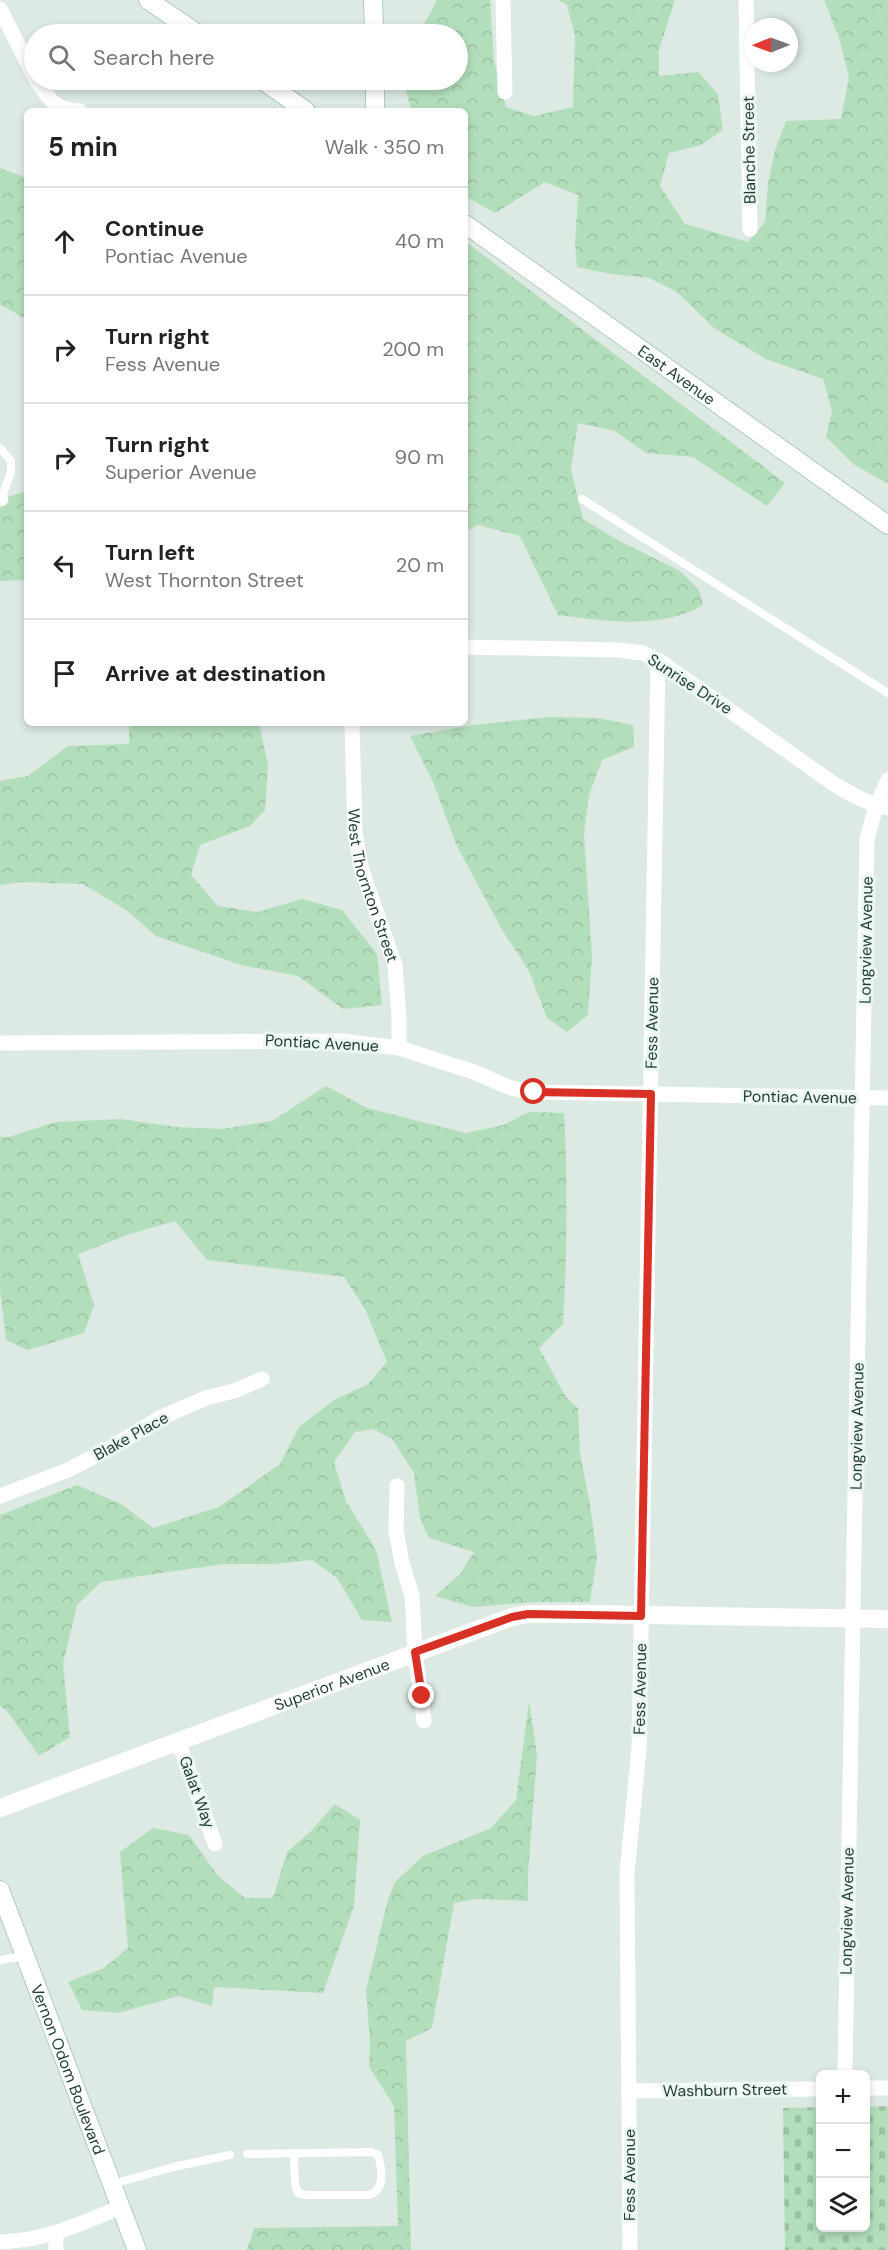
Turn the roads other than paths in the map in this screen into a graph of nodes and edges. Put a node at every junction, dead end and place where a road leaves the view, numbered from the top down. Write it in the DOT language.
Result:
graph roads {
  1 [pos="148,0"];
  2 [pos="373,0"];
  3 [pos="503,0"];
  4 [pos="746,0"];
  5 [pos="0,9"];
  6 [pos="183,24"];
  7 [pos="374,24"];
  8 [pos="24,56"];
  9 [pos="44,90"];
  10 [pos="276,90"];
  11 [pos="375,90"];
  12 [pos="505,92"];
  13 [pos="61,108"];
  14 [pos="302,108"];
  15 [pos="375,108"];
  16 [pos="468,227"];
  17 [pos="750,229"];
  18 [pos="0,448"];
  19 [pos="0,499"];
  20 [pos="582,499"];
  21 [pos="888,525"];
  22 [pos="468,647"];
  23 [pos="658,660"];
  24 [pos="888,693"];
  25 [pos="352,726"];
  26 [pos="888,780"];
  27 [pos="882,807"];
  28 [pos="0,1043"];
  29 [pos="399,1048"];
  30 [pos="651,1094"];
  31 [pos="863,1098"];
  32 [pos="888,1098"];
  33 [pos="262,1379"];
  34 [pos="397,1486"];
  35 [pos="0,1496"];
  36 [pos="641,1616"];
  37 [pos="853,1619"];
  38 [pos="888,1619"];
  39 [pos="415,1652"];
  40 [pos="424,1721"];
  41 [pos="178,1741"];
  42 [pos="0,1808"];
  43 [pos="215,1844"];
  44 [pos="0,1890"];
  45 [pos="24,1956"];
  46 [pos="0,1960"];
  47 [pos="846,2070"];
  48 [pos="870,2088"];
  49 [pos="888,2088"];
  50 [pos="816,2089"];
  51 [pos="628,2091"];
  52 [pos="294,2153"];
  53 [pos="248,2154"];
  54 [pos="230,2155"];
  55 [pos="112,2184"];
  56 [pos="120,2207"];
  57 [pos="56,2234"];
  58 [pos="0,2242"];
  59 [pos="56,2250"];
  60 [pos="137,2250"];
  61 [pos="630,2250"];
  1 -- 6 [label="main road"];
  2 -- 7 [label="main road"];
  3 -- 12 [label="street"];
  4 -- 17 [label="street, Blanche Street"];
  5 -- 8 [label="street"];
  9 -- 13 [label="street"];
  10 -- 14 [label="main road"];
  11 -- 15 [label="main road"];
  16 -- 21 [label="main road, East Avenue"];
  18 -- 19 [label="lane"];
  20 -- 24 [label="lane"];
  22 -- 23 [label="street, Sunrise Drive"];
  23 -- 27 [label="street, Sunrise Drive"];
  23 -- 30 [label="street, Fess Avenue"];
  25 -- 29 [label="street, West Thornton Street"];
  26 -- 27 [label="street, Longview Avenue"];
  27 -- 31 [label="street, Longview Avenue"];
  28 -- 29 [label="street, Pontiac Avenue"];
  29 -- 30 [label="street, Pontiac Avenue"];
  30 -- 31 [label="street, Pontiac Avenue"];
  30 -- 36 [label="street, Fess Avenue"];
  31 -- 32 [label="street, Pontiac Avenue"];
  31 -- 37 [label="street, Longview Avenue"];
  33 -- 35 [label="street, Blake Place"];
  34 -- 39 [label="street"];
  36 -- 37 [label="main road, Superior Avenue"];
  36 -- 39 [label="main road, Superior Avenue"];
  36 -- 51 [label="street, Fess Avenue"];
  37 -- 38 [label="main road, Superior Avenue"];
  37 -- 47 [label="street, Longview Avenue"];
  39 -- 40 [label="street"];
  39 -- 41 [label="main road, Superior Avenue"];
  41 -- 42 [label="main road, Superior Avenue"];
  41 -- 43 [label="street, Galat Way"];
  44 -- 45 [label="main road, Vernon Odom Boulevard"];
  45 -- 46 [label="lane"];
  45 -- 55 [label="main road, Vernon Odom Boulevard"];
  48 -- 49 [label="street"];
  50 -- 51 [label="street, Washburn Street"];
  51 -- 61 [label="street, Fess Avenue"];
  52 -- 52 [label="lane"];
  52 -- 53 [label="lane"];
  54 -- 55 [label="lane"];
  55 -- 56 [label="main road, Vernon Odom Boulevard"];
  56 -- 57 [label="street"];
  56 -- 60 [label="main road, Vernon Odom Boulevard"];
  57 -- 58 [label="street"];
  57 -- 59 [label="street"];
}
